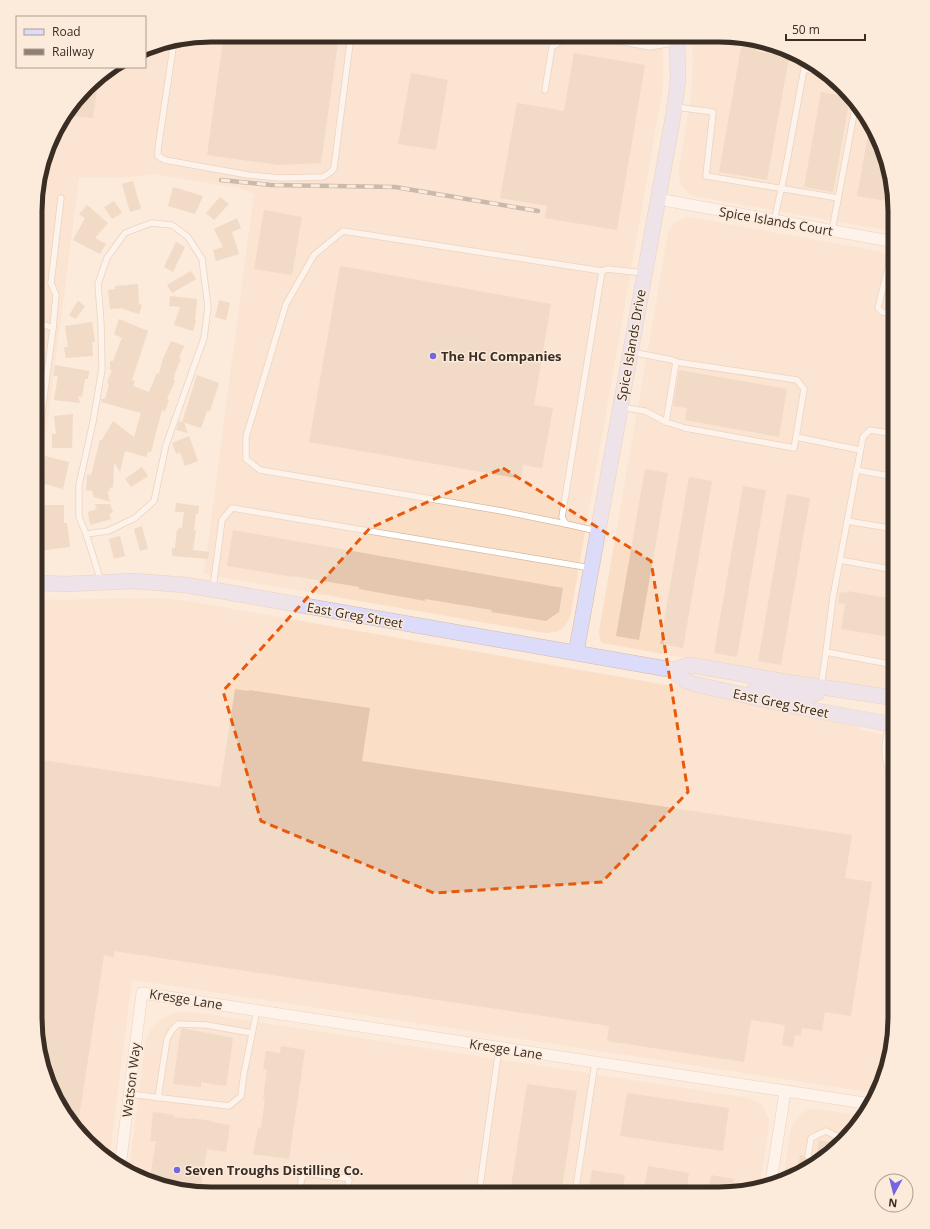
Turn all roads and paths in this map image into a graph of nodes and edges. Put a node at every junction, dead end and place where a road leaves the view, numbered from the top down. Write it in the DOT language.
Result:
graph roads {
  1 [pos="351,42"];
  2 [pos="559,42"];
  3 [pos="624,42"];
  4 [pos="667,42"];
  5 [pos="677,42"];
  6 [pos="173,46"];
  7 [pos="812,70"];
  8 [pos="545,90"];
  9 [pos="674,106"];
  10 [pos="855,110"];
  11 [pos="782,189"];
  12 [pos="62,198"];
  13 [pos="838,198"];
  14 [pos="658,199"];
  15 [pos="774,221"];
  16 [pos="832,231"];
  17 [pos="888,241"];
  18 [pos="888,268"];
  19 [pos="602,271"];
  20 [pos="644,273"];
  21 [pos="888,313"];
  22 [pos="42,324"];
  23 [pos="53,328"];
  24 [pos="630,352"];
  25 [pos="676,362"];
  26 [pos="620,407"];
  27 [pos="42,412"];
  28 [pos="666,422"];
  29 [pos="888,433"];
  30 [pos="796,437"];
  31 [pos="860,450"];
  32 [pos="856,470"];
  33 [pos="888,476"];
  34 [pos="847,521"];
  35 [pos="566,524"];
  36 [pos="888,528"];
  37 [pos="598,532"];
  38 [pos="86,534"];
  39 [pos="840,560"];
  40 [pos="591,568"];
  41 [pos="888,569"];
  42 [pos="101,582"];
  43 [pos="42,583"];
  44 [pos="213,590"];
  45 [pos="826,652"];
  46 [pos="576,653"];
  47 [pos="888,664"];
  48 [pos="673,670"];
  49 [pos="821,687"];
  50 [pos="733,692"];
  51 [pos="888,697"];
  52 [pos="888,724"];
  53 [pos="888,739"];
  54 [pos="888,764"];
  55 [pos="142,993"];
  56 [pos="257,1010"];
  57 [pos="252,1033"];
  58 [pos="499,1048"];
  59 [pos="595,1062"];
  60 [pos="785,1092"];
  61 [pos="129,1094"];
  62 [pos="158,1098"];
  63 [pos="864,1103"];
  64 [pos="838,1137"];
  65 [pos="808,1156"];
  66 [pos="121,1160"];
  67 [pos="773,1178"];
  68 [pos="300,1187"];
  69 [pos="348,1187"];
  70 [pos="480,1187"];
  71 [pos="576,1187"];
  1 -- 6 [label="lane"];
  2 -- 8 [label="lane"];
  3 -- 4 [label="lane"];
  5 -- 9 [label="main road, Spice Islands Drive"];
  7 -- 11 [label="lane"];
  9 -- 11 [label="lane"];
  9 -- 14 [label="main road, Spice Islands Drive"];
  10 -- 13 [label="lane"];
  11 -- 13 [label="lane"];
  11 -- 15 [label="lane"];
  12 -- 23 [label="lane"];
  13 -- 16 [label="lane"];
  14 -- 15 [label="street, Spice Islands Court"];
  14 -- 20 [label="main road, Spice Islands Drive"];
  15 -- 16 [label="street, Spice Islands Court"];
  16 -- 17 [label="street, Spice Islands Court"];
  18 -- 21 [label="lane"];
  19 -- 20 [label="lane"];
  19 -- 35 [label="lane"];
  19 -- 35 [label="lane"];
  20 -- 24 [label="main road, Spice Islands Drive"];
  22 -- 23 [label="lane"];
  23 -- 27 [label="lane"];
  24 -- 25 [label="lane"];
  24 -- 26 [label="main road, Spice Islands Drive"];
  25 -- 28 [label="lane"];
  25 -- 30 [label="lane"];
  26 -- 28 [label="lane"];
  26 -- 37 [label="main road, Spice Islands Drive"];
  28 -- 30 [label="lane"];
  29 -- 31 [label="lane"];
  30 -- 31 [label="lane"];
  31 -- 32 [label="lane"];
  32 -- 33 [label="lane"];
  32 -- 34 [label="lane"];
  34 -- 36 [label="lane"];
  34 -- 39 [label="lane"];
  35 -- 37 [label="lane"];
  37 -- 40 [label="main road, Spice Islands Drive"];
  38 -- 38 [label="lane"];
  38 -- 42 [label="lane"];
  39 -- 41 [label="lane"];
  39 -- 45 [label="lane"];
  40 -- 44 [label="lane"];
  40 -- 46 [label="main road, Spice Islands Drive"];
  42 -- 43 [label="main road, East Greg Street"];
  42 -- 44 [label="main road, East Greg Street"];
  44 -- 46 [label="main road, East Greg Street"];
  45 -- 47 [label="lane"];
  45 -- 49 [label="lane"];
  46 -- 48 [label="main road, East Greg Street"];
  48 -- 49 [label="main road, East Greg Street"];
  48 -- 50 [label="main road, East Greg Street"];
  49 -- 50 [label="main road"];
  49 -- 51 [label="main road, East Greg Street"];
  50 -- 52 [label="main road, East Greg Street"];
  53 -- 54 [label="lane"];
  55 -- 56 [label="street, Kresge Lane"];
  55 -- 61 [label="street, Watson Way"];
  56 -- 57 [label="lane"];
  56 -- 58 [label="street, Kresge Lane"];
  57 -- 62 [label="lane"];
  57 -- 62 [label="lane"];
  58 -- 59 [label="street, Kresge Lane"];
  58 -- 70 [label="lane"];
  59 -- 60 [label="street, Kresge Lane"];
  59 -- 71 [label="lane"];
  60 -- 63 [label="street, Kresge Lane"];
  60 -- 67 [label="street"];
  61 -- 62 [label="lane"];
  61 -- 66 [label="street, Watson Way"];
  64 -- 65 [label="lane"];
  68 -- 69 [label="lane"];
}
